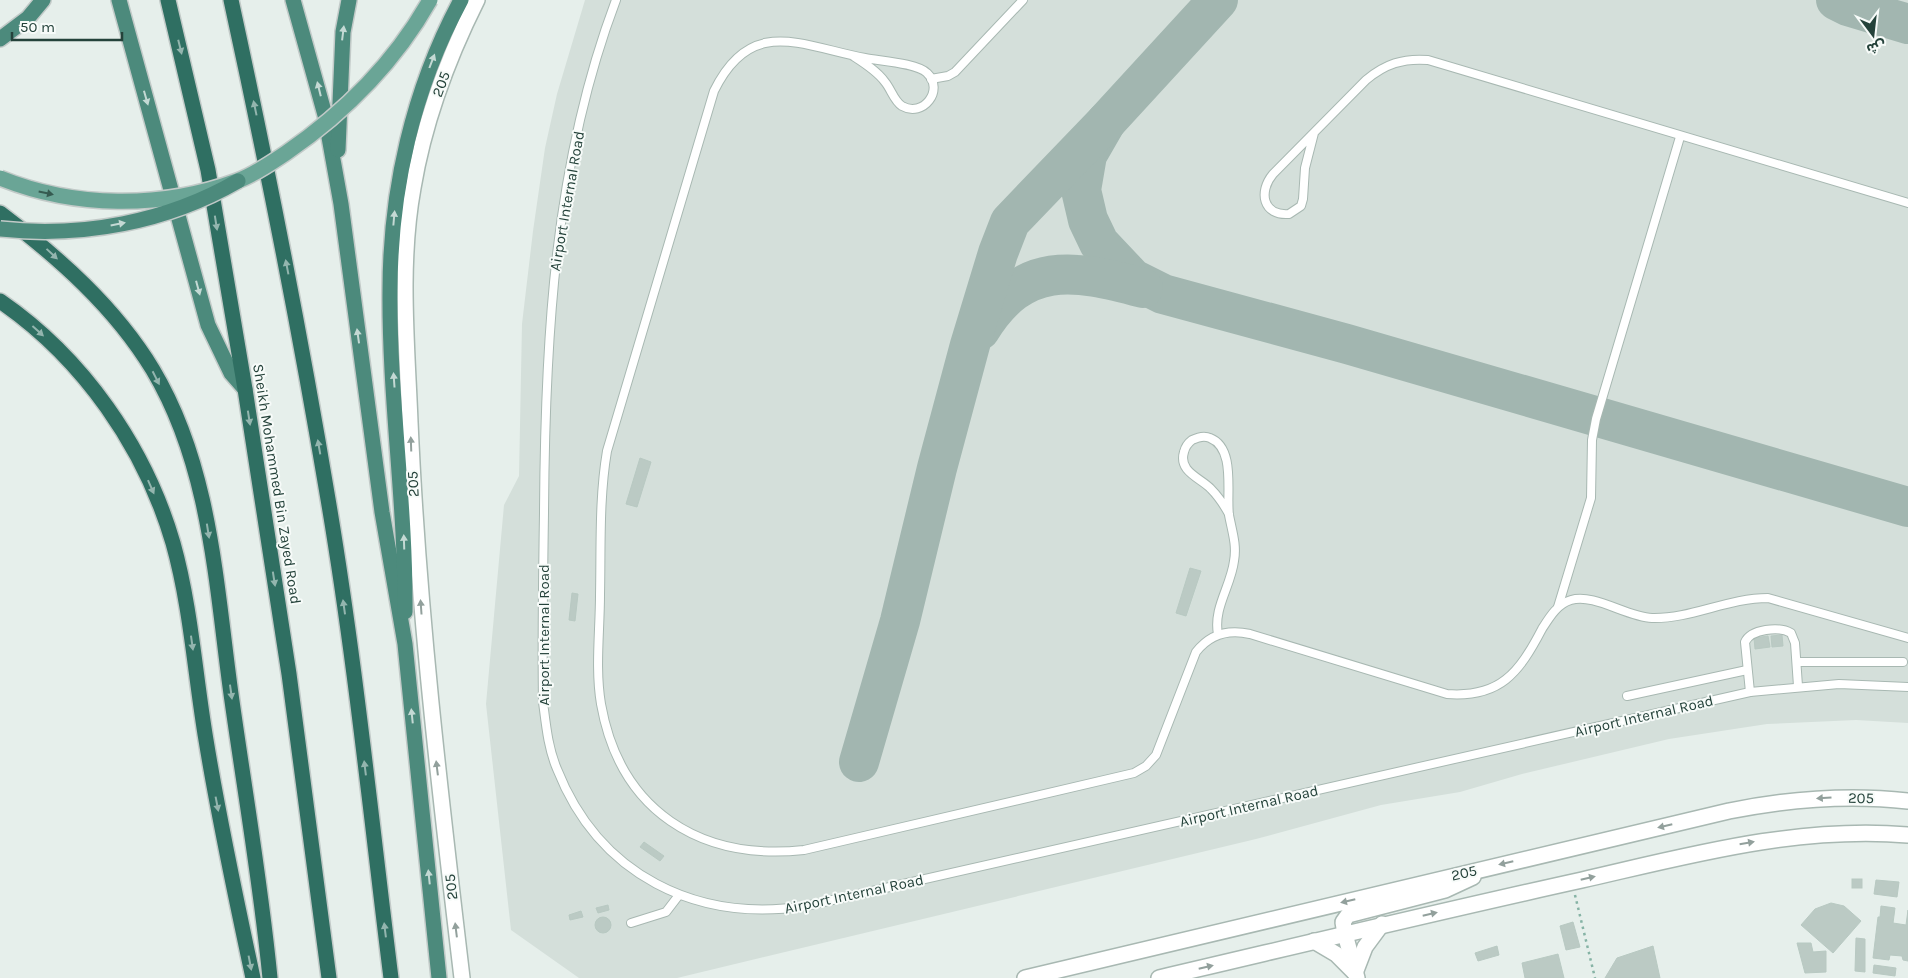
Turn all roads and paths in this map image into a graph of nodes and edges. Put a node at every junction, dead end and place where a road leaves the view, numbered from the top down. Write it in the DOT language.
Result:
graph roads {
  1 [pos="43,0"];
  2 [pos="119,0"];
  3 [pos="168,0"];
  4 [pos="230,0"];
  5 [pos="294,0"];
  6 [pos="349,0"];
  7 [pos="430,0"];
  8 [pos="461,0"];
  9 [pos="477,0"];
  10 [pos="616,0"];
  11 [pos="1023,0"];
  12 [pos="0,39"];
  13 [pos="853,56"];
  14 [pos="931,79"];
  15 [pos="1314,133"];
  16 [pos="1680,137"];
  17 [pos="0,178"];
  18 [pos="238,181"];
  19 [pos="1908,203"];
  20 [pos="340,204"];
  21 [pos="0,213"];
  22 [pos="0,229"];
  23 [pos="0,301"];
  24 [pos="245,389"];
  25 [pos="1229,514"];
  26 [pos="1558,607"];
  27 [pos="1218,634"];
  28 [pos="1908,638"];
  29 [pos="405,644"];
  30 [pos="1796,662"];
  31 [pos="1903,662"];
  32 [pos="1748,670"];
  33 [pos="1798,686"];
  34 [pos="1908,687"];
  35 [pos="1750,692"];
  36 [pos="1627,696"];
  37 [pos="1908,800"];
  38 [pos="1908,835"];
  39 [pos="1486,868"];
  40 [pos="1572,882"];
  41 [pos="679,895"];
  42 [pos="631,924"];
  43 [pos="1382,924"];
  44 [pos="1345,934"];
  45 [pos="1314,942"];
  46 [pos="1356,975"];
  47 [pos="253,978"];
  48 [pos="270,978"];
  49 [pos="329,978"];
  50 [pos="391,978"];
  51 [pos="439,978"];
  52 [pos="462,978"];
  53 [pos="1024,978"];
  54 [pos="1159,978"];
  55 [pos="1595,978"];
  1 -- 12 [label="highway"];
  2 -- 24 [label="highway, one-way"];
  3 -- 24 [label="highway, Sheikh Mohammed Bin Zayed Road, one-way"];
  50 -- 4 [label="highway, one-way"];
  20 -- 5 [label="highway, one-way"];
  20 -- 6 [label="highway, one-way"];
  7 -- 18 [label="main road, bridge"];
  29 -- 8 [label="highway, one-way"];
  52 -- 9 [label="street, 205, one-way"];
  10 -- 41 [label="lane, Airport Internal Road"];
  11 -- 14 [label="lane"];
  13 -- 14 [label="lane"];
  13 -- 14 [label="lane"];
  13 -- 27 [label="lane"];
  15 -- 15 [label="lane"];
  15 -- 16 [label="lane"];
  16 -- 19 [label="lane"];
  16 -- 26 [label="lane"];
  17 -- 18 [label="main road, one-way, bridge"];
  22 -- 18 [label="highway, one-way, bridge"];
  29 -- 20 [label="highway, one-way"];
  21 -- 48 [label="highway, one-way"];
  23 -- 47 [label="highway, one-way"];
  24 -- 49 [label="highway, Sheikh Mohammed Bin Zayed Road, one-way"];
  25 -- 25 [label="lane"];
  25 -- 27 [label="lane"];
  26 -- 27 [label="lane"];
  26 -- 28 [label="lane"];
  51 -- 29 [label="highway, one-way"];
  30 -- 31 [label="lane"];
  30 -- 32 [label="lane"];
  30 -- 33 [label="lane"];
  32 -- 35 [label="lane"];
  32 -- 36 [label="lane"];
  33 -- 34 [label="lane, Airport Internal Road"];
  33 -- 35 [label="lane, Airport Internal Road"];
  35 -- 41 [label="lane, Airport Internal Road"];
  37 -- 39 [label="street, 205, one-way"];
  40 -- 38 [label="street, one-way"];
  39 -- 44 [label="street"];
  39 -- 53 [label="street, 205, one-way"];
  43 -- 40 [label="street, one-way"];
  40 -- 55 [label="path"];
  41 -- 42 [label="lane"];
  43 -- 44 [label="street"];
  43 -- 46 [label="street"];
  44 -- 45 [label="street"];
  44 -- 46 [label="street"];
  45 -- 46 [label="street"];
  54 -- 45 [label="street, one-way"];
}
